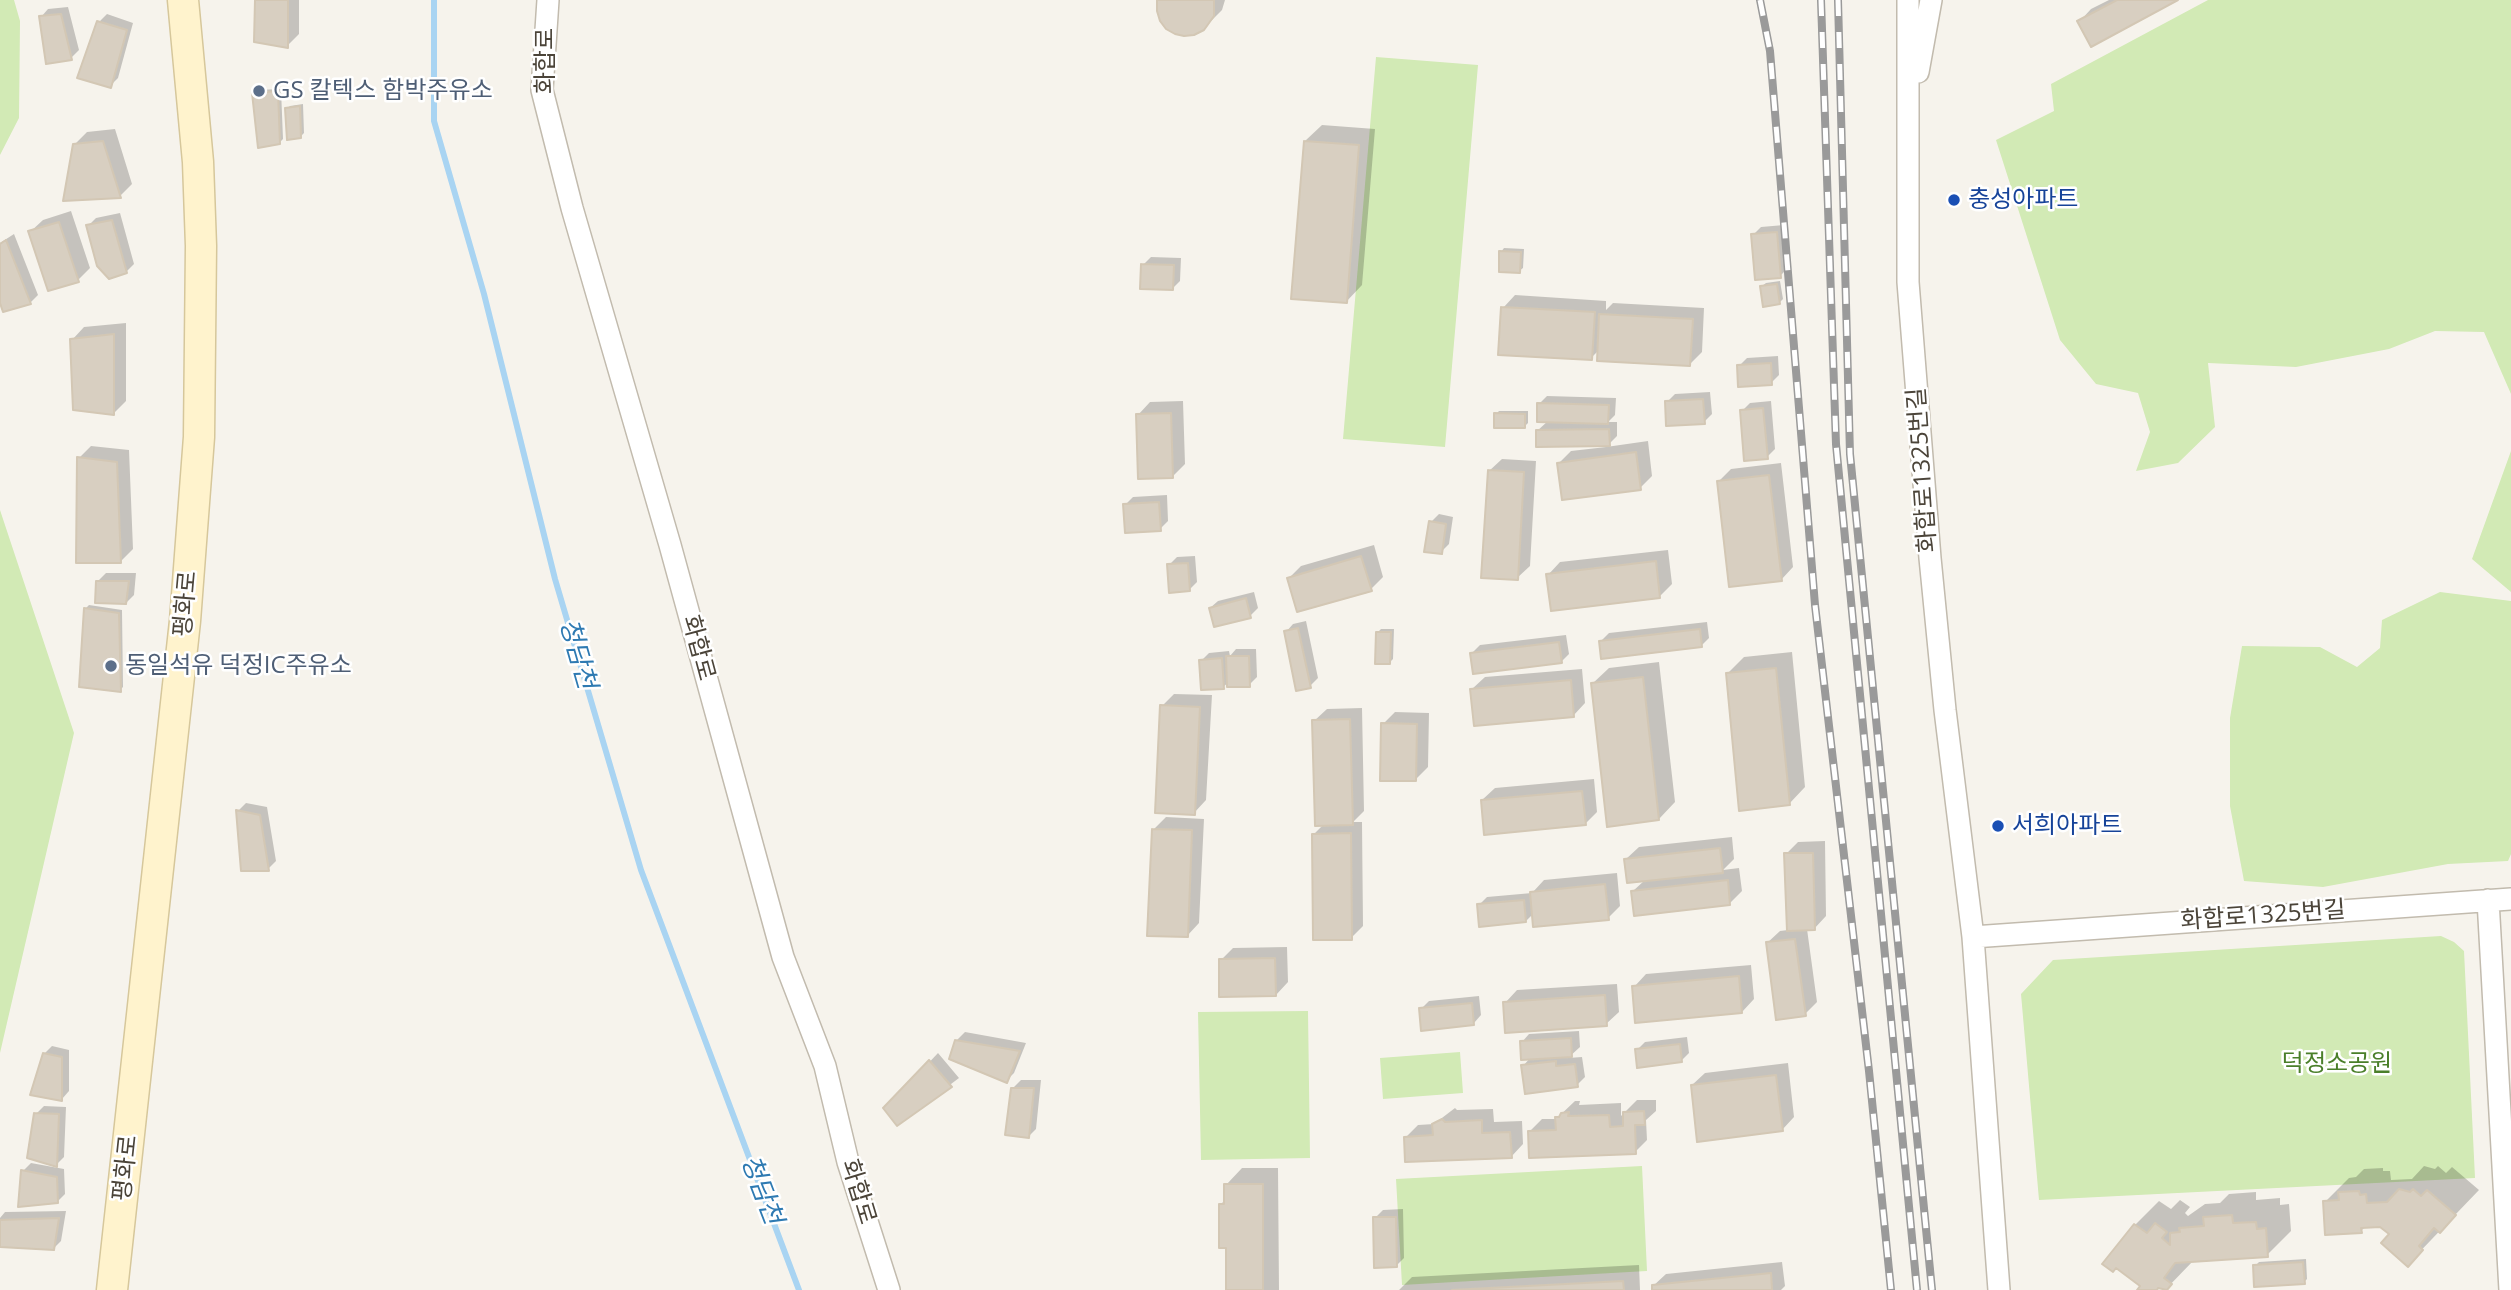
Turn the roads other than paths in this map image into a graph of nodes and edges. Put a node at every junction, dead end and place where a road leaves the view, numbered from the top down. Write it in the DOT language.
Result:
graph roads {
  1 [pos="183,0"];
  2 [pos="548,0"];
  3 [pos="1908,0"];
  4 [pos="1931,0"];
  5 [pos="1908,137"];
  6 [pos="2511,899"];
  7 [pos="2488,900"];
  8 [pos="1973,937"];
  9 [pos="112,1290"];
  10 [pos="889,1290"];
  11 [pos="1999,1290"];
  12 [pos="2510,1290"];
  1 -- 9 [label="main road, 평화로"];
  2 -- 10 [label="street, 화합로"];
  3 -- 5 [label="street, 화합로1325번길"];
  4 -- 5 [label="street"];
  5 -- 8 [label="street, 화합로1325번길"];
  6 -- 7 [label="street, 화합로1325번길"];
  7 -- 8 [label="street, 화합로1325번길"];
  7 -- 12 [label="street"];
  8 -- 11 [label="street, 화합로1325번길"];
}
